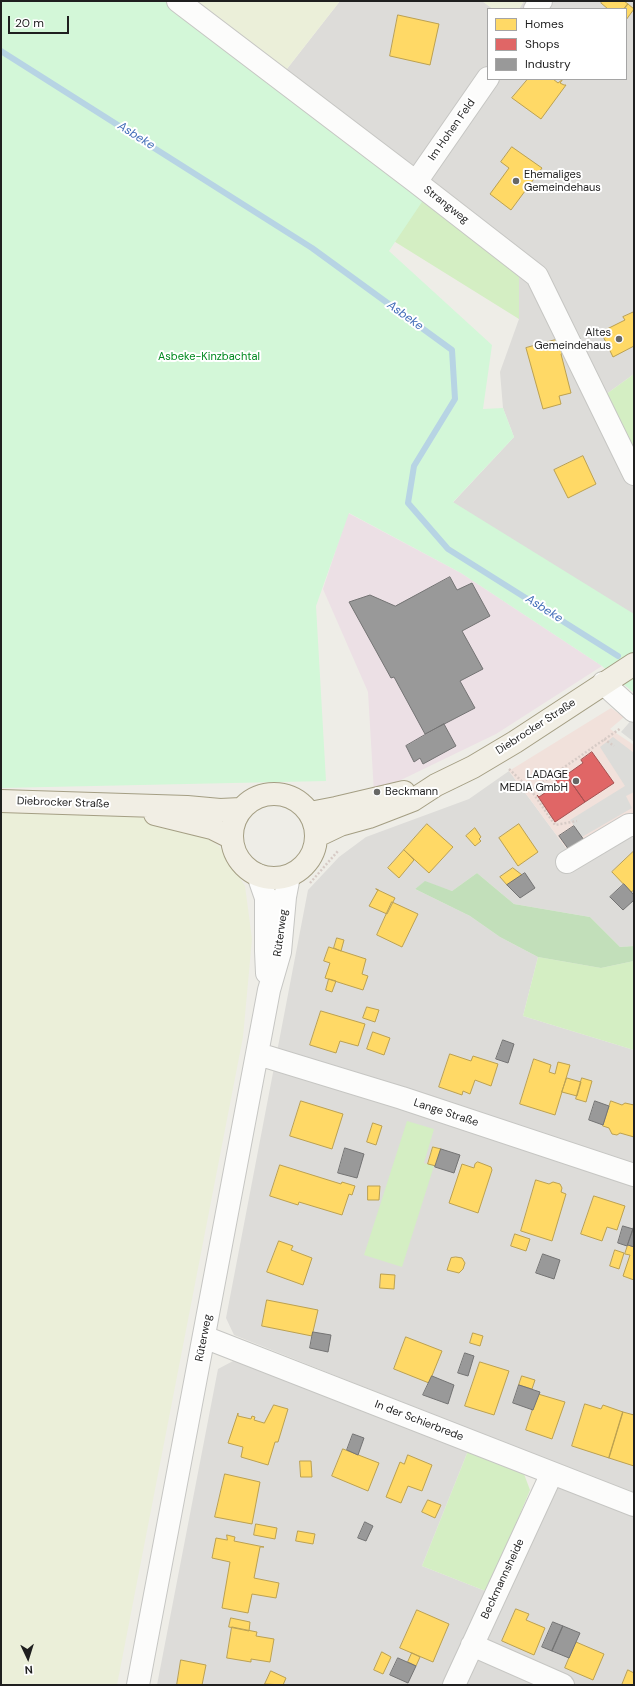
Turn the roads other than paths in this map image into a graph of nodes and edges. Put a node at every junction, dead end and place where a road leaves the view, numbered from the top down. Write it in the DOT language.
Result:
graph roads {
  1 [pos="178,1"];
  2 [pos="487,79"];
  3 [pos="416,182"];
  4 [pos="634,474"];
  5 [pos="634,664"];
  6 [pos="603,683"];
  7 [pos="628,719"];
  8 [pos="436,785"];
  9 [pos="1,801"];
  10 [pos="125,805"];
  11 [pos="241,809"];
  12 [pos="310,813"];
  13 [pos="634,825"];
  14 [pos="317,836"];
  15 [pos="232,838"];
  16 [pos="567,862"];
  17 [pos="258,875"];
  18 [pos="289,876"];
  19 [pos="269,990"];
  20 [pos="258,1054"];
  21 [pos="634,1175"];
  22 [pos="204,1337"];
  23 [pos="552,1473"];
  24 [pos="634,1505"];
  25 [pos="472,1645"];
  26 [pos="138,1685"];
  27 [pos="454,1685"];
  28 [pos="563,1685"];
  1 -- 3 [label="street, Strangweg"];
  2 -- 3 [label="street, Im Hohen Feld"];
  3 -- 4 [label="street, Strangweg"];
  5 -- 6 [label="main road, Diebrocker Straße"];
  6 -- 7 [label="street"];
  6 -- 8 [label="main road, Diebrocker Straße"];
  8 -- 12 [label="main road, Diebrocker Straße"];
  8 -- 14 [label="main road, Diebrocker Straße"];
  9 -- 10 [label="main road, Diebrocker Straße"];
  10 -- 11 [label="main road, Diebrocker Straße"];
  10 -- 15 [label="main road, Diebrocker Straße"];
  11 -- 12 [label="main road"];
  11 -- 15 [label="main road"];
  12 -- 14 [label="main road"];
  13 -- 16 [label="street"];
  14 -- 18 [label="main road"];
  15 -- 17 [label="main road"];
  17 -- 18 [label="main road"];
  17 -- 19 [label="street, Rüterweg"];
  18 -- 19 [label="street, Rüterweg"];
  19 -- 20 [label="street, Rüterweg"];
  20 -- 21 [label="street, Lange Straße"];
  20 -- 22 [label="street, Rüterweg"];
  22 -- 23 [label="street, In der Schierbrede"];
  22 -- 26 [label="street, Rüterweg"];
  23 -- 24 [label="street, In der Schierbrede"];
  23 -- 25 [label="street, Beckmannsheide"];
  25 -- 27 [label="street, Beckmannsheide"];
  25 -- 28 [label="street"];
}
